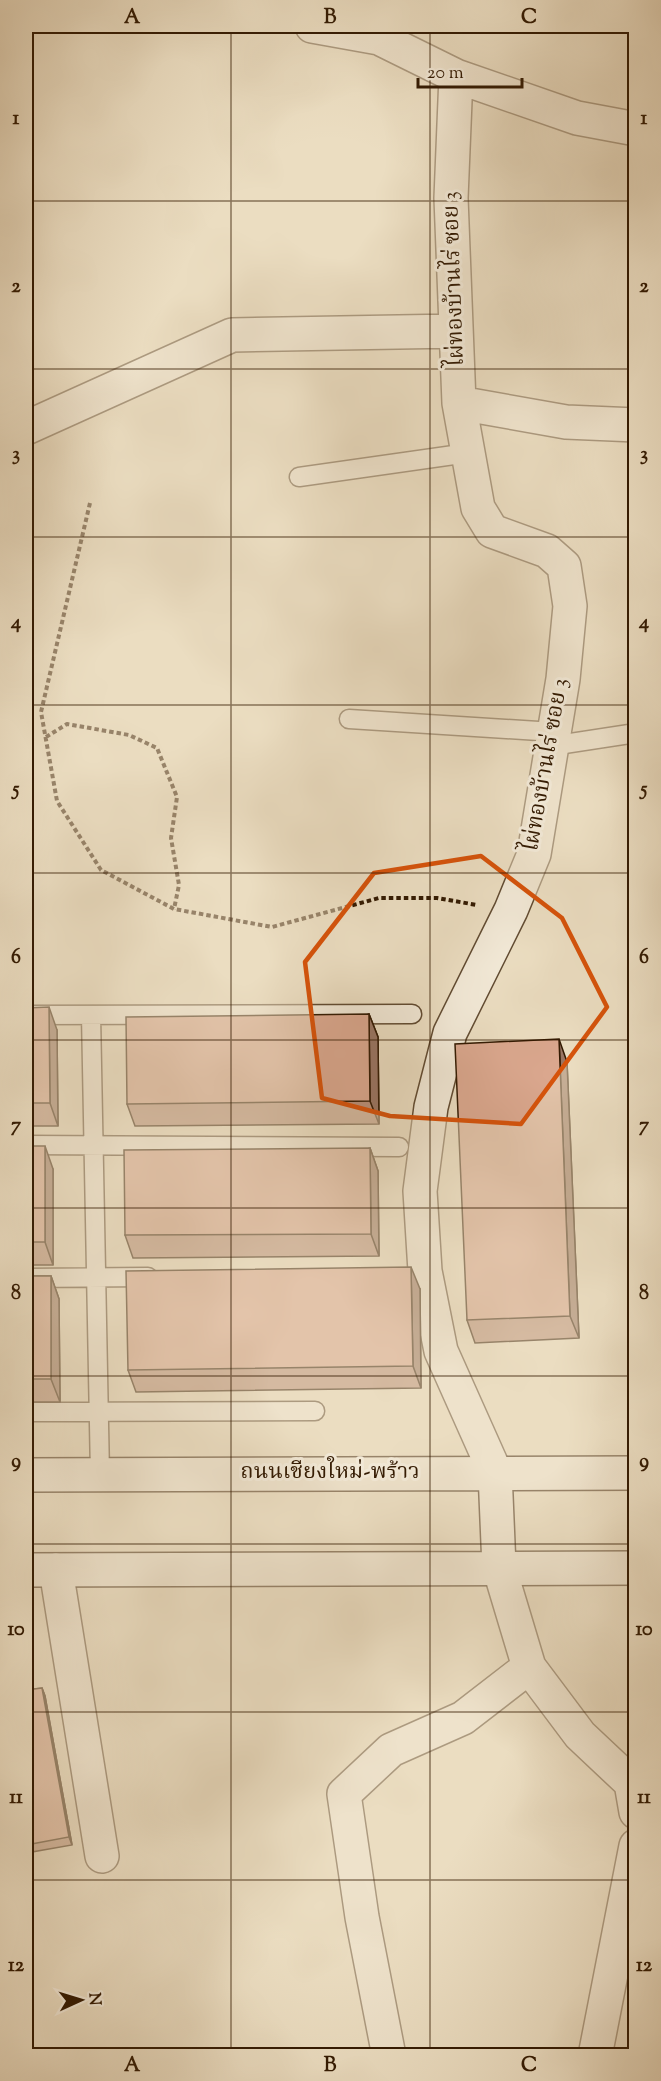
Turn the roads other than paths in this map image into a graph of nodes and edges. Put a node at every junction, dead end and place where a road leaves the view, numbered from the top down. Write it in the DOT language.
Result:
graph roads {
  1 [pos="312,26"];
  2 [pos="456,76"];
  3 [pos="636,129"];
  4 [pos="456,331"];
  5 [pos="459,403"];
  6 [pos="636,425"];
  7 [pos="26,428"];
  8 [pos="468,453"];
  9 [pos="299,477"];
  10 [pos="349,719"];
  11 [pos="636,733"];
  12 [pos="552,739"];
  13 [pos="412,1014"];
  14 [pos="26,1015"];
  15 [pos="90,1015"];
  16 [pos="26,1145"];
  17 [pos="93,1145"];
  18 [pos="399,1147"];
  19 [pos="96,1277"];
  20 [pos="165,1277"];
  21 [pos="26,1278"];
  22 [pos="315,1411"];
  23 [pos="26,1412"];
  24 [pos="99,1412"];
  25 [pos="495,1472"];
  26 [pos="636,1473"];
  27 [pos="26,1475"];
  28 [pos="100,1475"];
  29 [pos="499,1567"];
  30 [pos="636,1568"];
  31 [pos="41,1570"];
  32 [pos="529,1667"];
  33 [pos="636,1812"];
  34 [pos="636,1846"];
  35 [pos="102,1856"];
  36 [pos="389,2055"];
  37 [pos="595,2055"];
  1 -- 2 [label="street"];
  2 -- 3 [label="street"];
  2 -- 4 [label="street, ไผ่ทองบ้านไร่ ซอย 3"];
  4 -- 5 [label="street, ไผ่ทองบ้านไร่ ซอย 3"];
  4 -- 7 [label="street"];
  5 -- 6 [label="street"];
  5 -- 8 [label="street, ไผ่ทองบ้านไร่ ซอย 3"];
  8 -- 9 [label="lane"];
  8 -- 12 [label="street, ไผ่ทองบ้านไร่ ซอย 3"];
  10 -- 12 [label="lane"];
  11 -- 12 [label="lane"];
  12 -- 25 [label="street, ไผ่ทองบ้านไร่ ซอย 3"];
  13 -- 15 [label="lane"];
  14 -- 15 [label="lane"];
  15 -- 17 [label="lane"];
  16 -- 17 [label="lane"];
  17 -- 18 [label="lane"];
  17 -- 19 [label="lane"];
  19 -- 20 [label="lane"];
  19 -- 21 [label="lane"];
  19 -- 24 [label="lane"];
  22 -- 24 [label="lane"];
  23 -- 24 [label="lane"];
  24 -- 28 [label="lane"];
  25 -- 26 [label="street, ถนนเชียงใหม่-พร้าว"];
  25 -- 28 [label="street, ถนนเชียงใหม่-พร้าว"];
  25 -- 29 [label="street"];
  27 -- 28 [label="street, ถนนเชียงใหม่-พร้าว"];
  29 -- 30 [label="street"];
  29 -- 31 [label="street"];
  29 -- 32 [label="street"];
  31 -- 35 [label="street"];
  32 -- 33 [label="street"];
  32 -- 36 [label="street"];
  34 -- 37 [label="street"];
}
